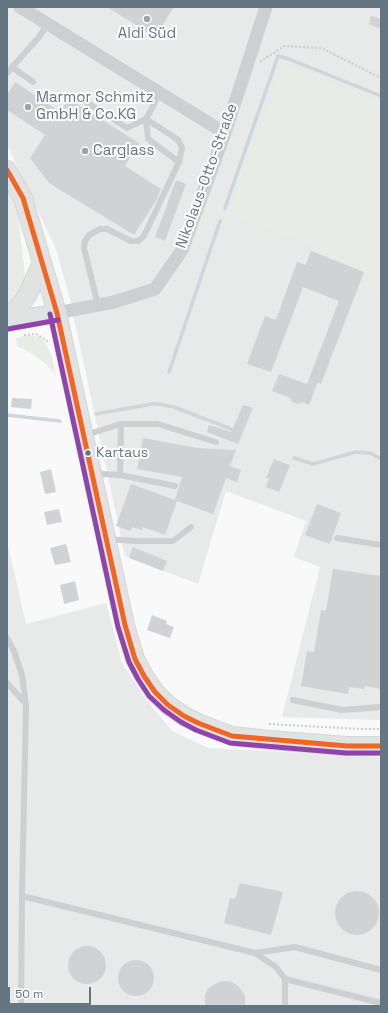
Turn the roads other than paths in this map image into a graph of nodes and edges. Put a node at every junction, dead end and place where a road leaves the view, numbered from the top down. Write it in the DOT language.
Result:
graph roads {
  1 [pos="20,7"];
  2 [pos="266,7"];
  3 [pos="48,24"];
  4 [pos="12,67"];
  5 [pos="7,73"];
  6 [pos="33,82"];
  7 [pos="160,93"];
  8 [pos="83,100"];
  9 [pos="146,119"];
  10 [pos="225,133"];
  11 [pos="179,162"];
  12 [pos="7,170"];
  13 [pos="42,263"];
  14 [pos="98,305"];
  15 [pos="57,313"];
  16 [pos="7,316"];
  17 [pos="7,322"];
  18 [pos="121,424"];
  19 [pos="83,434"];
  20 [pos="216,442"];
  21 [pos="120,474"];
  22 [pos="92,477"];
  23 [pos="175,486"];
  24 [pos="191,527"];
  25 [pos="337,538"];
  26 [pos="106,539"];
  27 [pos="381,545"];
  28 [pos="7,638"];
  29 [pos="7,683"];
  30 [pos="293,700"];
  31 [pos="26,705"];
  32 [pos="381,707"];
  33 [pos="210,728"];
  34 [pos="381,735"];
  35 [pos="381,746"];
  36 [pos="22,896"];
  37 [pos="255,953"];
  38 [pos="381,970"];
  39 [pos="285,979"];
  40 [pos="381,1003"];
  41 [pos="21,1006"];
  42 [pos="285,1006"];
  1 -- 3 [label="street"];
  2 -- 10 [label="street, Nikolaus-Otto-Straße"];
  3 -- 4 [label="lane"];
  3 -- 7 [label="street"];
  4 -- 5 [label="lane"];
  4 -- 6 [label="lane"];
  7 -- 9 [label="lane"];
  7 -- 10 [label="street"];
  8 -- 9 [label="lane"];
  9 -- 11 [label="lane"];
  9 -- 11 [label="lane"];
  10 -- 14 [label="street, Nikolaus-Otto-Straße"];
  11 -- 14 [label="lane"];
  12 -- 13 [label="main road"];
  13 -- 15 [label="main road"];
  13 -- 16 [label="main road"];
  14 -- 15 [label="street, Nikolaus-Otto-Straße"];
  15 -- 17 [label="main road"];
  15 -- 19 [label="main road"];
  18 -- 19 [label="lane"];
  18 -- 20 [label="lane"];
  18 -- 21 [label="lane"];
  19 -- 22 [label="main road"];
  21 -- 22 [label="lane"];
  21 -- 23 [label="lane"];
  22 -- 26 [label="main road"];
  24 -- 26 [label="lane"];
  25 -- 27 [label="lane"];
  26 -- 33 [label="main road"];
  28 -- 31 [label="lane"];
  29 -- 31 [label="lane"];
  30 -- 32 [label="lane"];
  31 -- 36 [label="lane"];
  33 -- 34 [label="main road"];
  33 -- 35 [label="main road"];
  36 -- 37 [label="lane"];
  36 -- 41 [label="lane"];
  37 -- 38 [label="lane"];
  37 -- 39 [label="lane"];
  39 -- 40 [label="lane"];
  39 -- 42 [label="lane"];
}
